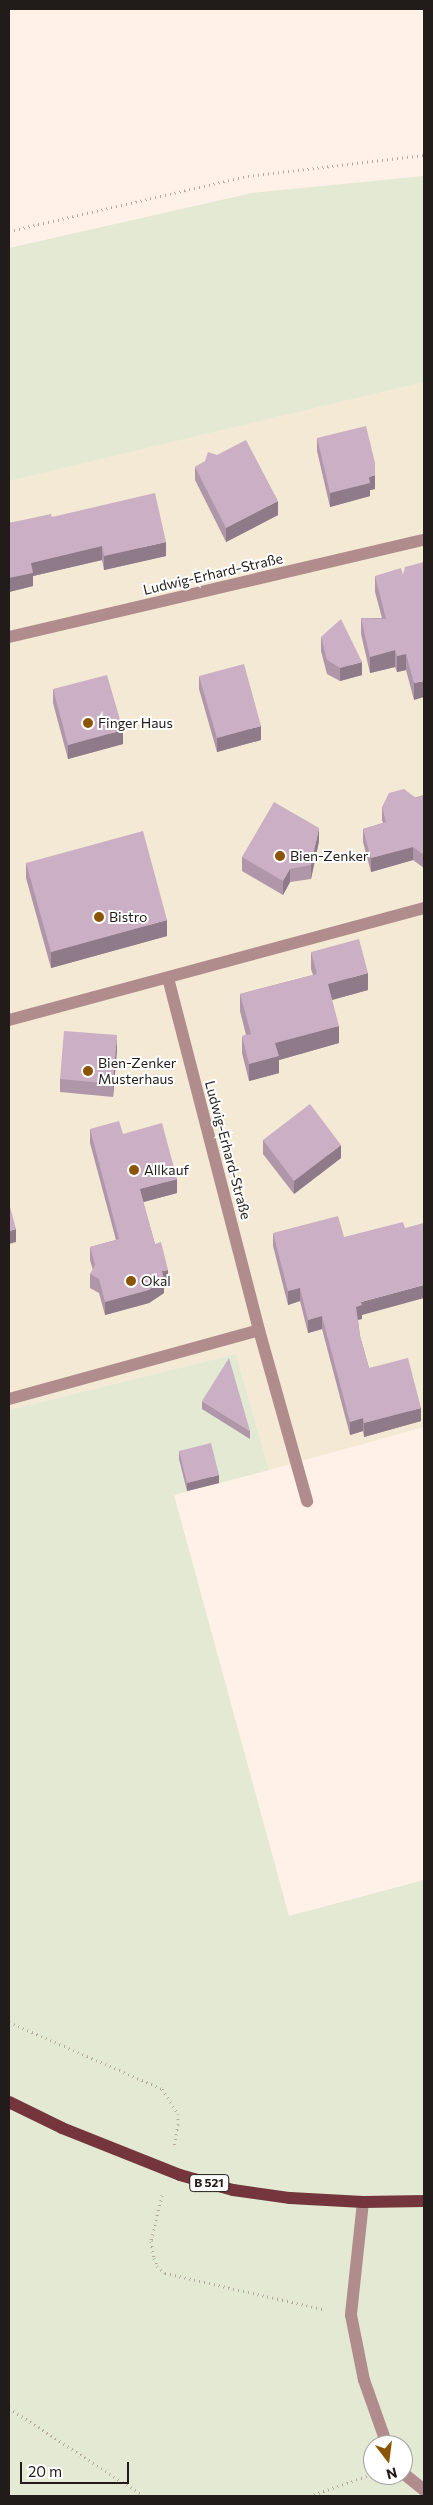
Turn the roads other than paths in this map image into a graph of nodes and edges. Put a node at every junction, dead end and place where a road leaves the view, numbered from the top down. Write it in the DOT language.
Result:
graph roads {
  1 [pos="424,540"];
  2 [pos="9,637"];
  3 [pos="424,908"];
  4 [pos="168,978"];
  5 [pos="9,1020"];
  6 [pos="259,1330"];
  7 [pos="9,1399"];
  8 [pos="307,1501"];
  9 [pos="9,2102"];
  10 [pos="424,2201"];
  11 [pos="363,2202"];
  12 [pos="383,2435"];
  13 [pos="413,2481"];
  14 [pos="424,2490"];
  1 -- 2 [label="lane, Ludwig-Erhard-Straße"];
  3 -- 4 [label="lane"];
  4 -- 5 [label="lane"];
  4 -- 6 [label="lane, Ludwig-Erhard-Straße"];
  6 -- 7 [label="lane"];
  6 -- 8 [label="lane, Ludwig-Erhard-Straße"];
  9 -- 11 [label="main road, B 521"];
  10 -- 11 [label="main road, B 521"];
  11 -- 12 [label="lane"];
  13 -- 14 [label="lane"];
}
